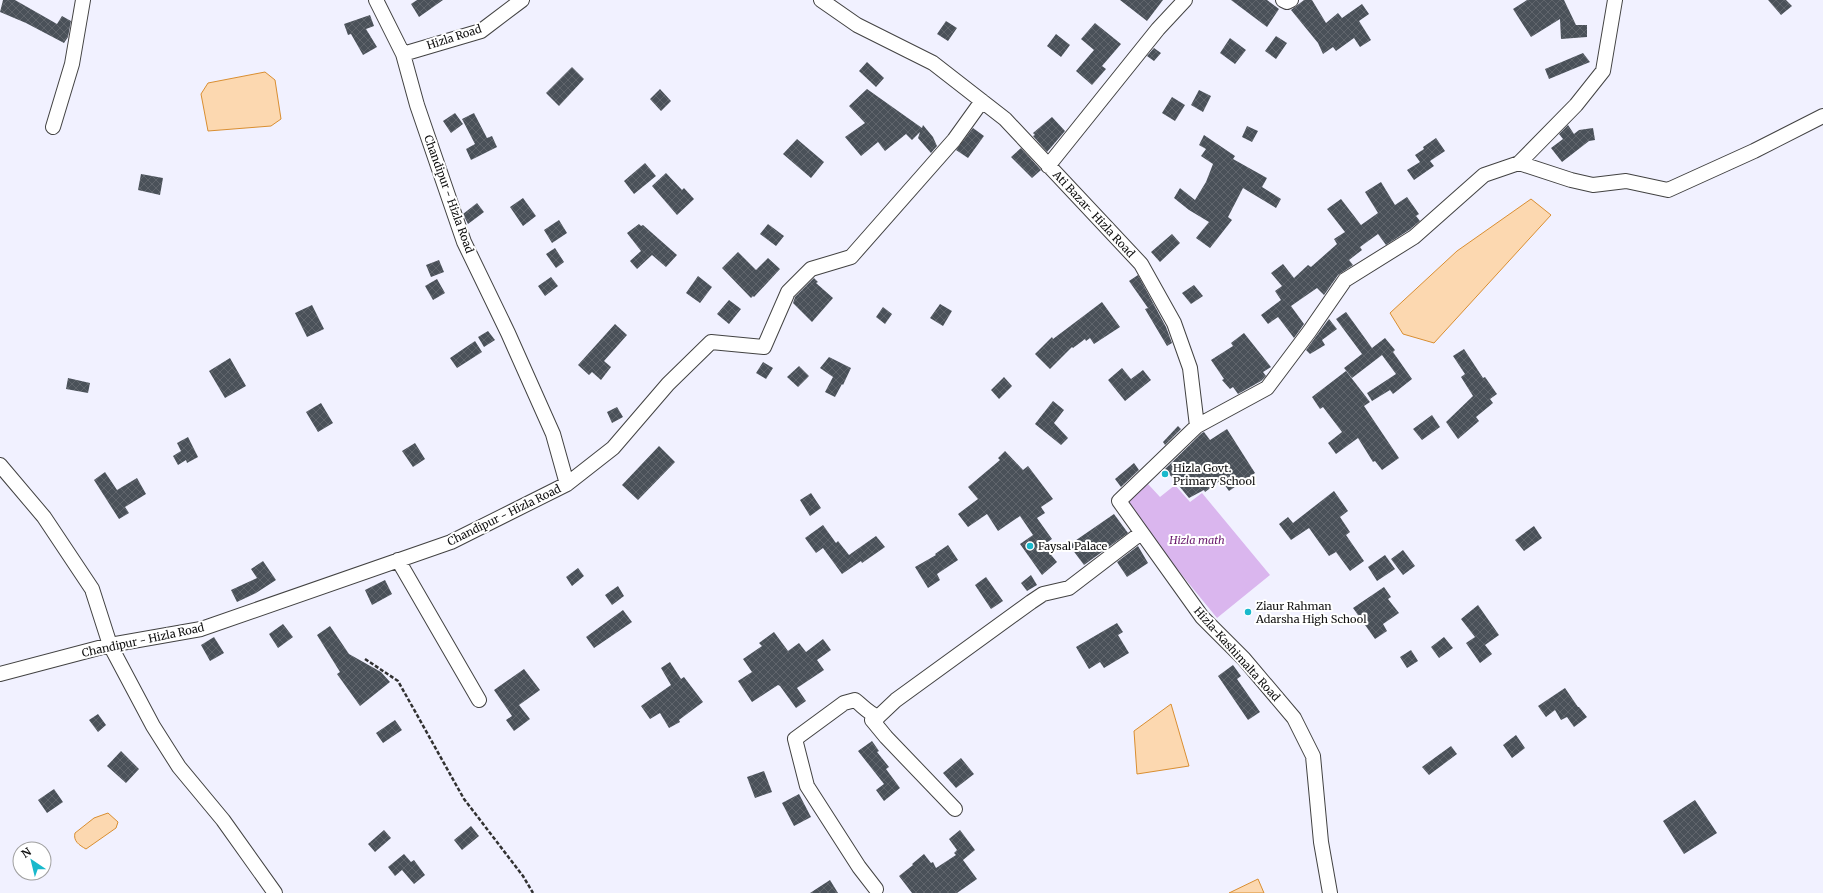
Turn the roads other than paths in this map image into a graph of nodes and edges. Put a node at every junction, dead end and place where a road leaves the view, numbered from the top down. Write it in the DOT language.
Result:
graph roads {
  1 [pos="83,0"];
  2 [pos="376,0"];
  3 [pos="522,0"];
  4 [pos="821,0"];
  5 [pos="1185,0"];
  6 [pos="1283,0"];
  7 [pos="1291,0"];
  8 [pos="1615,0"];
  9 [pos="403,54"];
  10 [pos="982,101"];
  11 [pos="1823,116"];
  12 [pos="53,127"];
  13 [pos="1518,163"];
  14 [pos="1048,166"];
  15 [pos="1197,426"];
  16 [pos="0,465"];
  17 [pos="567,484"];
  18 [pos="1141,533"];
  19 [pos="398,560"];
  20 [pos="110,645"];
  21 [pos="0,674"];
  22 [pos="480,700"];
  23 [pos="878,717"];
  24 [pos="955,810"];
  25 [pos="876,889"];
  26 [pos="275,893"];
  27 [pos="1330,893"];
  1 -- 12 [label="street"];
  2 -- 9 [label="street, Chandipur - Hizla Road"];
  3 -- 9 [label="street, Hizla Road"];
  4 -- 10 [label="street, Ati Bazar- Hizla Road"];
  5 -- 14 [label="street"];
  6 -- 7 [label="street"];
  8 -- 13 [label="street"];
  9 -- 17 [label="street, Chandipur - Hizla Road"];
  10 -- 14 [label="street, Ati Bazar- Hizla Road"];
  10 -- 17 [label="street"];
  11 -- 13 [label="street"];
  13 -- 15 [label="street"];
  14 -- 15 [label="street, Ati Bazar- Hizla Road"];
  15 -- 18 [label="street, Hizla-Kashimalta Road"];
  16 -- 20 [label="street"];
  17 -- 19 [label="street, Chandipur - Hizla Road"];
  18 -- 23 [label="street"];
  18 -- 27 [label="street, Hizla-Kashimalta Road"];
  19 -- 20 [label="street, Chandipur - Hizla Road"];
  19 -- 22 [label="street"];
  20 -- 21 [label="street, Chandipur - Hizla Road"];
  20 -- 26 [label="street"];
  23 -- 24 [label="street"];
  23 -- 25 [label="street"];
}
